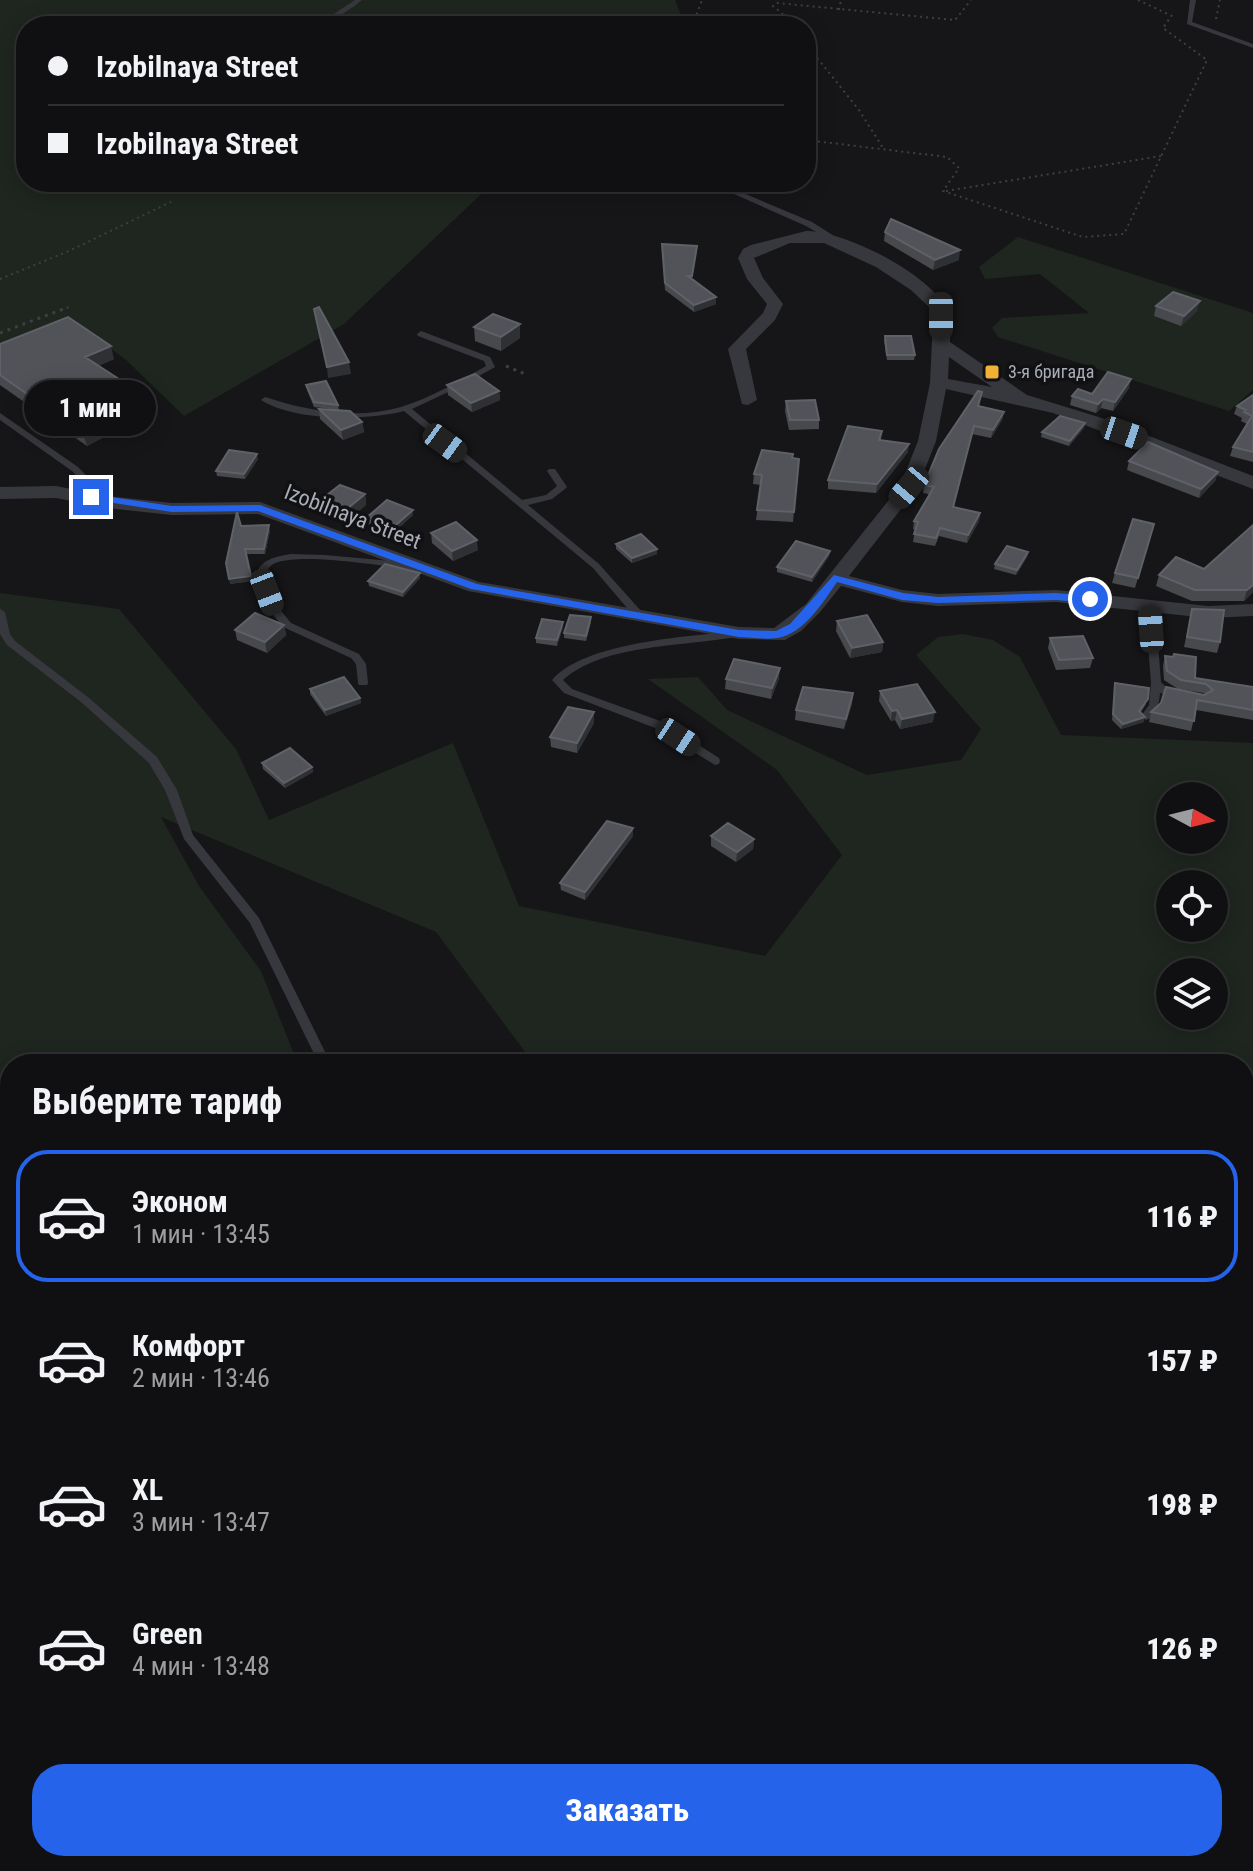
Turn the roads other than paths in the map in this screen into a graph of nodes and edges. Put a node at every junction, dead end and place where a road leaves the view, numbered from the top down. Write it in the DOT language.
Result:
graph roads {
  1 [pos="359,0"];
  2 [pos="1193,0"];
  3 [pos="334,16"];
  4 [pos="1253,46"];
  5 [pos="734,192"];
  6 [pos="838,241"];
  7 [pos="421,334"];
  8 [pos="941,344"];
  9 [pos="939,383"];
  10 [pos="1020,398"];
  11 [pos="265,400"];
  12 [pos="748,400"];
  13 [pos="405,408"];
  14 [pos="0,416"];
  15 [pos="552,471"];
  16 [pos="1253,483"];
  17 [pos="0,493"];
  18 [pos="107,502"];
  19 [pos="523,503"];
  20 [pos="420,567"];
  21 [pos="834,578"];
  22 [pos="1150,606"];
  23 [pos="1253,610"];
  24 [pos="0,612"];
  25 [pos="637,613"];
  26 [pos="739,633"];
  27 [pos="363,683"];
  28 [pos="1156,683"];
  29 [pos="1188,697"];
  30 [pos="1146,716"];
  31 [pos="715,761"];
  32 [pos="320,1054"];
  1 -- 3 [label="lane"];
  2 -- 4 [label="lane"];
  5 -- 6 [label="lane"];
  6 -- 8 [label="street, Izobilnaya Street"];
  6 -- 12 [label="street"];
  7 -- 13 [label="lane"];
  8 -- 9 [label="street, Izobilnaya Street"];
  8 -- 10 [label="street"];
  9 -- 10 [label="street"];
  9 -- 21 [label="street, Izobilnaya Street"];
  10 -- 16 [label="street"];
  11 -- 13 [label="lane"];
  13 -- 19 [label="lane"];
  14 -- 18 [label="lane"];
  15 -- 19 [label="lane"];
  17 -- 18 [label="street, Izobilnaya Street"];
  18 -- 20 [label="street, Izobilnaya Street"];
  19 -- 25 [label="lane"];
  20 -- 25 [label="street, Izobilnaya Street"];
  20 -- 27 [label="lane"];
  21 -- 22 [label="street"];
  21 -- 26 [label="street, Izobilnaya Street"];
  22 -- 23 [label="street"];
  22 -- 28 [label="lane"];
  24 -- 32 [label="lane"];
  25 -- 26 [label="street, Izobilnaya Street"];
  26 -- 31 [label="lane"];
  28 -- 29 [label="lane"];
  28 -- 30 [label="lane"];
}
